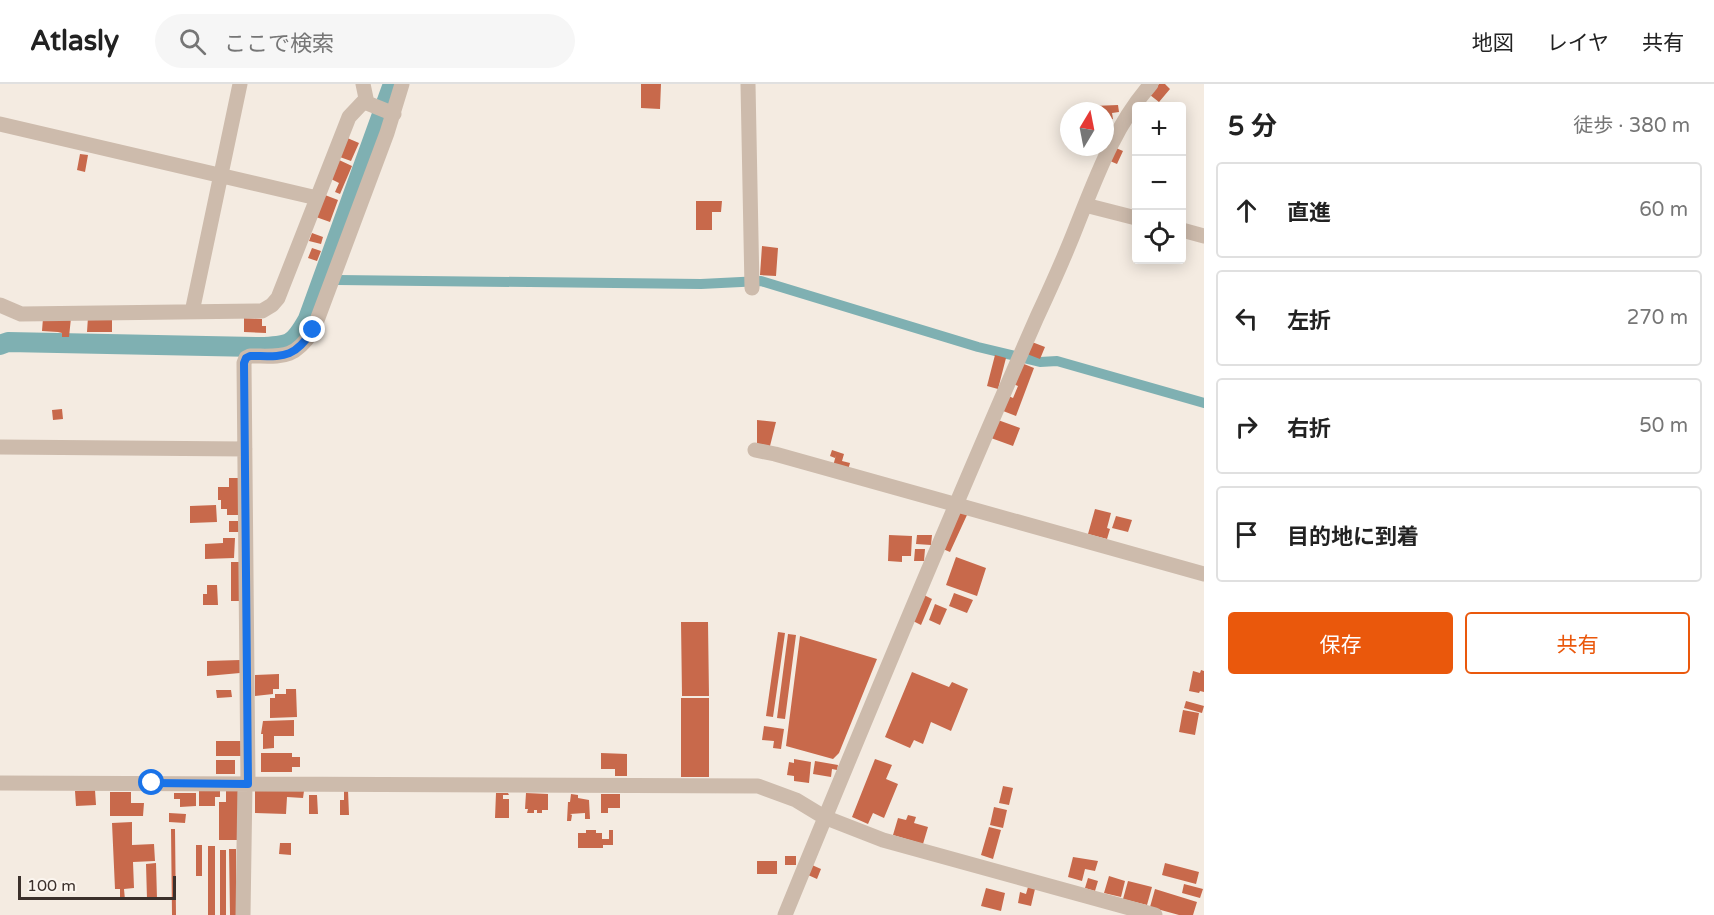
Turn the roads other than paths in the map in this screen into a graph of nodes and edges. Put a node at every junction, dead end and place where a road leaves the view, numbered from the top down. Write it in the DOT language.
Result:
graph roads {
  1 [pos="240,84"];
  2 [pos="402,84"];
  3 [pos="748,84"];
  4 [pos="1150,84"];
  5 [pos="378,104"];
  6 [pos="0,124"];
  7 [pos="221,174"];
  8 [pos="316,198"];
  9 [pos="1085,205"];
  10 [pos="1132,217"];
  11 [pos="1186,231"];
  12 [pos="1204,236"];
  13 [pos="752,282"];
  14 [pos="0,305"];
  15 [pos="192,312"];
  16 [pos="0,447"];
  17 [pos="245,449"];
  18 [pos="755,450"];
  19 [pos="955,505"];
  20 [pos="1204,574"];
  21 [pos="0,783"];
  22 [pos="247,784"];
  23 [pos="824,817"];
  24 [pos="243,915"];
  25 [pos="785,915"];
  26 [pos="1155,915"];
  1 -- 7 [label="street"];
  2 -- 5 [label="street"];
  3 -- 13 [label="street"];
  4 -- 9 [label="street"];
  5 -- 8 [label="street"];
  5 -- 17 [label="street"];
  6 -- 7 [label="street"];
  7 -- 8 [label="street"];
  7 -- 15 [label="street"];
  8 -- 15 [label="street"];
  9 -- 10 [label="street"];
  9 -- 19 [label="street"];
  11 -- 12 [label="street"];
  14 -- 15 [label="street"];
  16 -- 17 [label="street"];
  17 -- 22 [label="street"];
  18 -- 19 [label="street"];
  19 -- 20 [label="street"];
  19 -- 23 [label="street"];
  21 -- 22 [label="street"];
  22 -- 23 [label="street"];
  22 -- 24 [label="street"];
  23 -- 25 [label="street"];
  23 -- 26 [label="street"];
}
